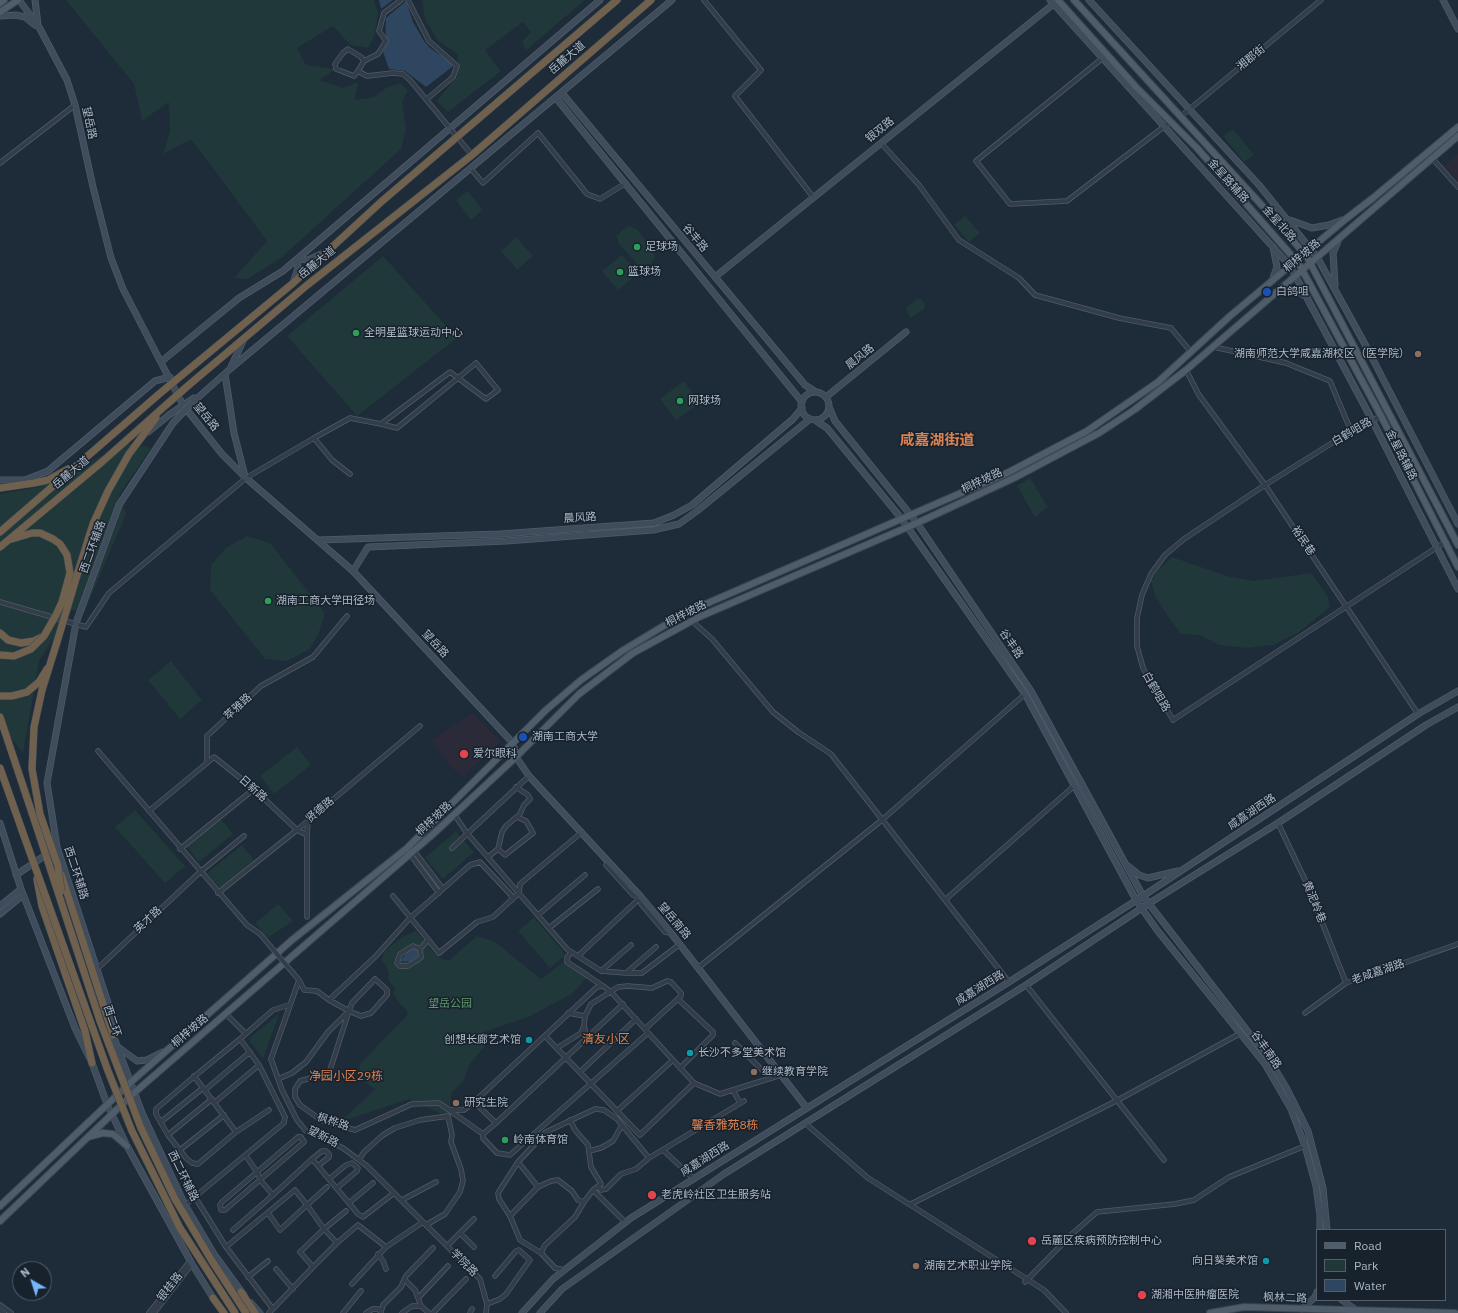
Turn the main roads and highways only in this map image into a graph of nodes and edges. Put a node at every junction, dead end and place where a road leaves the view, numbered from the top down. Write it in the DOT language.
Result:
graph roads {
  1 [pos="4,0"];
  2 [pos="19,0"];
  3 [pos="617,0"];
  4 [pos="651,0"];
  5 [pos="1074,0"];
  6 [pos="1056,1"];
  7 [pos="0,3"];
  8 [pos="0,12"];
  9 [pos="1458,127"];
  10 [pos="1458,136"];
  11 [pos="1304,254"];
  12 [pos="1296,260"];
  13 [pos="1310,262"];
  14 [pos="1303,269"];
  15 [pos="166,405"];
  16 [pos="92,451"];
  17 [pos="0,488"];
  18 [pos="0,532"];
  19 [pos="2,545"];
  20 [pos="1458,545"];
  21 [pos="1458,567"];
  22 [pos="0,633"];
  23 [pos="44,636"];
  24 [pos="0,655"];
  25 [pos="47,669"];
  26 [pos="0,696"];
  27 [pos="0,717"];
  28 [pos="0,768"];
  29 [pos="0,780"];
  30 [pos="32,815"];
  31 [pos="23,833"];
  32 [pos="55,848"];
  33 [pos="58,866"];
  34 [pos="36,869"];
  35 [pos="63,909"];
  36 [pos="113,1035"];
  37 [pos="92,1063"];
  38 [pos="86,1137"];
  39 [pos="126,1146"];
  40 [pos="0,1206"];
  41 [pos="0,1221"];
  42 [pos="241,1292"];
  43 [pos="213,1298"];
  44 [pos="222,1313"];
  45 [pos="235,1313"];
  46 [pos="246,1313"];
  47 [pos="255,1313"];
  48 [pos="1210,1313"];
  49 [pos="1455,1313"];
  1 -- 7 [label="main road"];
  2 -- 8 [label="main road"];
  3 -- 16 [label="highway, 岳麓大道, bridge"];
  4 -- 15 [label="highway, 岳麓大道, bridge"];
  5 -- 11 [label="main road, 金星北路"];
  6 -- 12 [label="main road, 金星北路"];
  9 -- 11 [label="main road, 桐梓坡路"];
  10 -- 13 [label="main road, 桐梓坡路"];
  11 -- 12 [label="main road, 桐梓坡路"];
  11 -- 13 [label="main road, 金星北路"];
  12 -- 14 [label="main road, 金星北路"];
  12 -- 40 [label="main road, 桐梓坡路"];
  13 -- 14 [label="main road, 桐梓坡路"];
  13 -- 20 [label="main road, 金星北路"];
  14 -- 21 [label="main road, 金星北路"];
  14 -- 38 [label="main road, 桐梓坡路"];
  15 -- 19 [label="highway, 岳麓大道"];
  15 -- 25 [label="highway, bridge"];
  16 -- 17 [label="highway"];
  16 -- 18 [label="highway, 岳麓大道"];
  19 -- 23 [label="highway, bridge"];
  22 -- 23 [label="highway"];
  23 -- 24 [label="highway, bridge"];
  25 -- 26 [label="highway"];
  25 -- 32 [label="highway, bridge"];
  27 -- 30 [label="highway, 西二环"];
  28 -- 31 [label="highway"];
  29 -- 31 [label="highway"];
  30 -- 32 [label="highway, bridge"];
  30 -- 35 [label="highway, 西二环, bridge"];
  31 -- 34 [label="highway, 西二环, bridge"];
  32 -- 33 [label="highway, bridge"];
  33 -- 35 [label="highway, bridge"];
  33 -- 36 [label="highway, bridge"];
  34 -- 37 [label="highway, bridge"];
  34 -- 45 [label="highway, 西二环, bridge"];
  35 -- 46 [label="highway, 西二环, bridge"];
  38 -- 39 [label="main road"];
  38 -- 41 [label="main road, 桐梓坡路"];
  42 -- 47 [label="highway"];
  43 -- 44 [label="highway"];
  48 -- 49 [label="main road, 枫林二路"];
}
